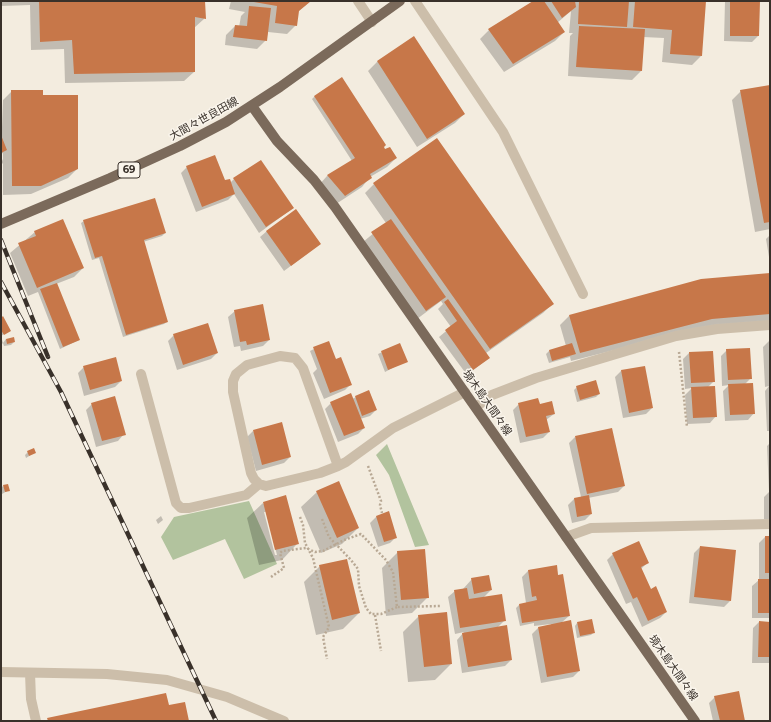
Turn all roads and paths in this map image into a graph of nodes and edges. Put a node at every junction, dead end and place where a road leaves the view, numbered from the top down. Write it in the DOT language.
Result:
graph roads {
  1 [pos="358,1"];
  2 [pos="400,1"];
  3 [pos="415,1"];
  4 [pos="372,22"];
  5 [pos="252,106"];
  6 [pos="1,224"];
  7 [pos="583,294"];
  8 [pos="770,325"];
  9 [pos="676,336"];
  10 [pos="141,374"];
  11 [pos="465,392"];
  12 [pos="476,407"];
  13 [pos="687,427"];
  14 [pos="367,462"];
  15 [pos="338,466"];
  16 [pos="259,484"];
  17 [pos="382,513"];
  18 [pos="300,517"];
  19 [pos="322,519"];
  20 [pos="770,524"];
  21 [pos="566,537"];
  22 [pos="336,545"];
  23 [pos="306,548"];
  24 [pos="271,576"];
  25 [pos="440,606"];
  26 [pos="397,607"];
  27 [pos="375,615"];
  28 [pos="381,650"];
  29 [pos="327,659"];
  30 [pos="1,672"];
  31 [pos="30,673"];
  32 [pos="36,721"];
  33 [pos="284,721"];
  34 [pos="695,721"];
  1 -- 4 [label="street"];
  2 -- 4 [label="main road, 大間々世良田線 / 69"];
  3 -- 7 [label="street"];
  4 -- 5 [label="main road, 大間々世良田線 / 69"];
  5 -- 6 [label="main road, 大間々世良田線 / 69"];
  5 -- 11 [label="main road, 境木島大間々線"];
  8 -- 9 [label="street"];
  9 -- 12 [label="street"];
  9 -- 13 [label="path"];
  10 -- 16 [label="street"];
  11 -- 12 [label="main road, 境木島大間々線"];
  11 -- 15 [label="street"];
  12 -- 21 [label="main road, 境木島大間々線"];
  14 -- 17 [label="path"];
  15 -- 16 [label="street"];
  15 -- 16 [label="street"];
  18 -- 23 [label="path"];
  19 -- 22 [label="path"];
  20 -- 21 [label="street"];
  21 -- 34 [label="main road, 境木島大間々線"];
  22 -- 23 [label="path"];
  22 -- 26 [label="path"];
  22 -- 27 [label="path"];
  23 -- 24 [label="path"];
  23 -- 29 [label="path"];
  25 -- 26 [label="path"];
  26 -- 27 [label="path"];
  27 -- 28 [label="path"];
  30 -- 31 [label="street"];
  31 -- 32 [label="street"];
  31 -- 33 [label="street"];
}
